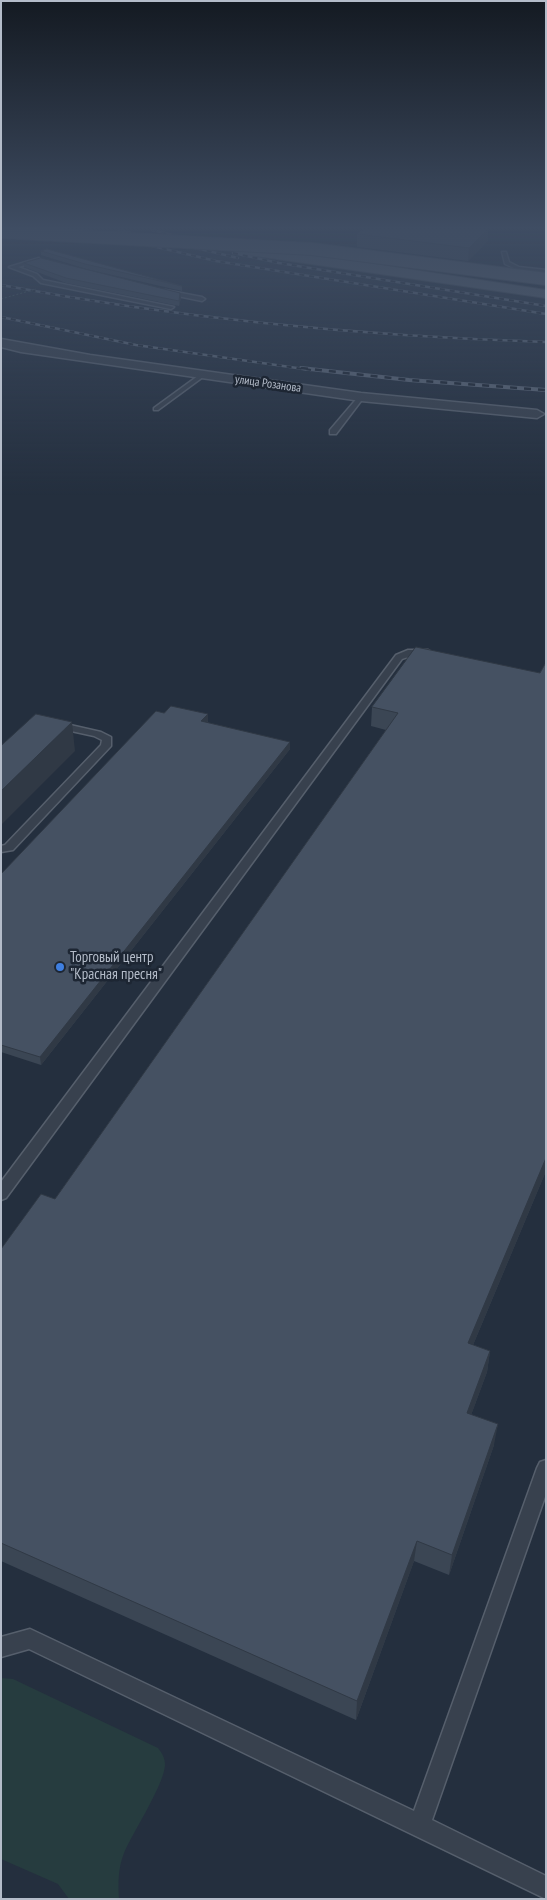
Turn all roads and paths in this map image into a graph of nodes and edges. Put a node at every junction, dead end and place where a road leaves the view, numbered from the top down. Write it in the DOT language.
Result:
graph roads {
  1 [pos="1,342"];
  2 [pos="204,374"];
  3 [pos="361,397"];
  4 [pos="156,409"];
  5 [pos="541,414"];
  6 [pos="333,432"];
  7 [pos="439,654"];
  8 [pos="46,723"];
  9 [pos="1,849"];
  10 [pos="1,1194"];
  11 [pos="546,1468"];
  12 [pos="1,1647"];
  13 [pos="420,1825"];
  14 [pos="546,1888"];
  1 -- 2 [label="street, улица Розанова"];
  2 -- 3 [label="street, улица Розанова"];
  2 -- 4 [label="lane"];
  3 -- 5 [label="street, улица Розанова"];
  3 -- 6 [label="lane"];
  7 -- 10 [label="lane"];
  8 -- 9 [label="lane"];
  11 -- 13 [label="lane"];
  12 -- 13 [label="lane"];
  13 -- 14 [label="lane"];
}
